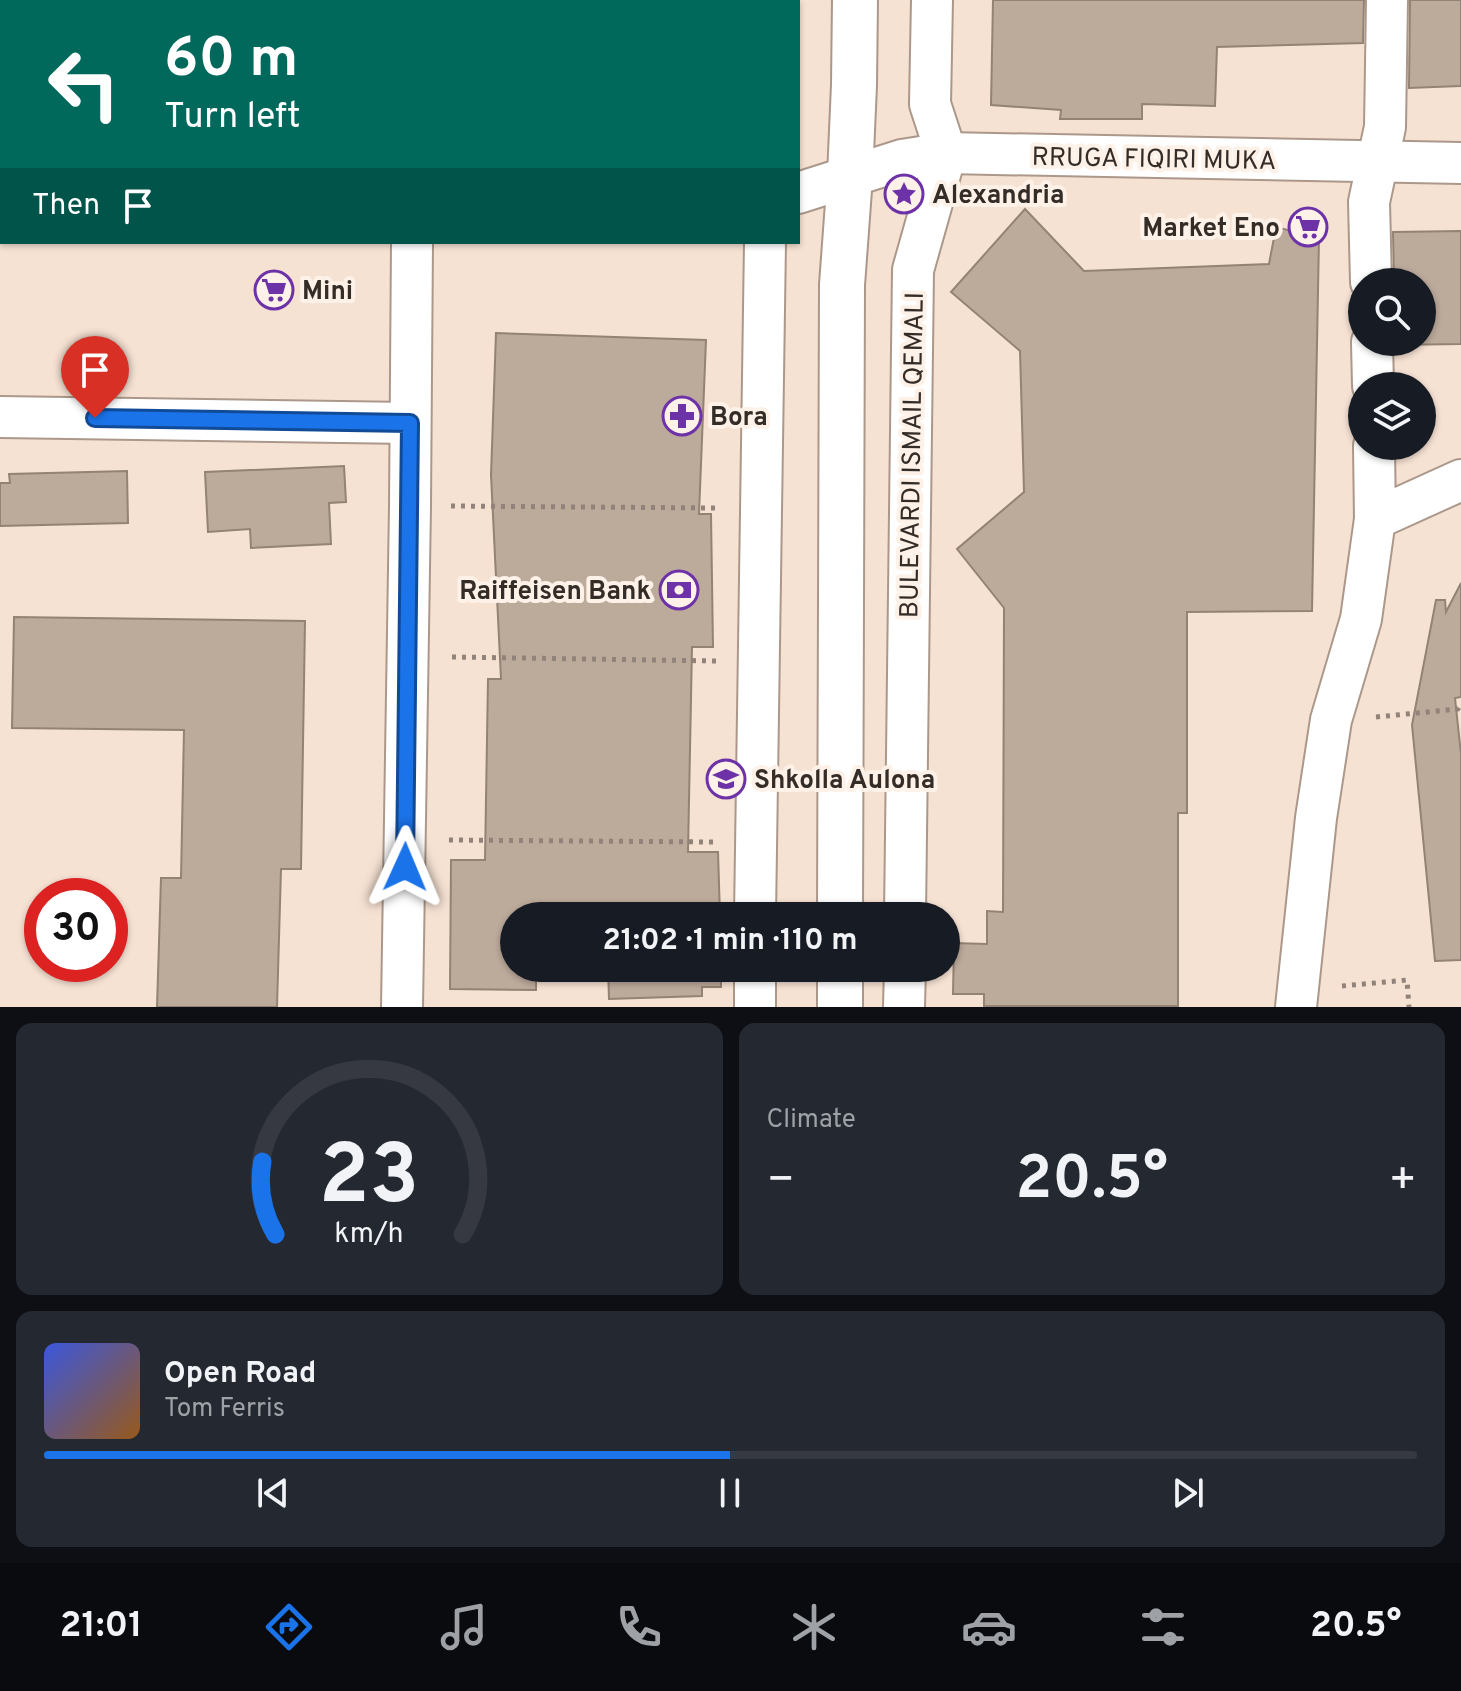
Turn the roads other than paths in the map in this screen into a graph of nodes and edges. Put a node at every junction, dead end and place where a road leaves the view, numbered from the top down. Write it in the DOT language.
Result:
graph roads {
  1 [pos="855,0"];
  2 [pos="932,0"];
  3 [pos="1387,0"];
  4 [pos="946,153"];
  5 [pos="1377,163"];
  6 [pos="1461,163"];
  7 [pos="850,176"];
  8 [pos="800,192"];
  9 [pos="412,244"];
  10 [pos="765,244"];
  11 [pos="1371,268"];
  12 [pos="0,417"];
  13 [pos="410,423"];
  14 [pos="1374,460"];
  15 [pos="1461,480"];
  16 [pos="1375,519"];
  17 [pos="755,902"];
  18 [pos="840,902"];
  19 [pos="905,902"];
  20 [pos="755,982"];
  21 [pos="840,982"];
  22 [pos="905,982"];
  23 [pos="1297,999"];
  24 [pos="402,1007"];
  25 [pos="755,1007"];
  26 [pos="840,1007"];
  27 [pos="904,1007"];
  1 -- 7 [label="main road"];
  2 -- 4 [label="street"];
  3 -- 5 [label="street"];
  4 -- 5 [label="street, RRUGA FIQIRI MUKA"];
  4 -- 7 [label="street, RRUGA FIQIRI MUKA"];
  4 -- 19 [label="street, BULEVARDI ISMAIL QEMALI"];
  5 -- 6 [label="street, RRUGA FIQIRI MUKA"];
  5 -- 11 [label="street"];
  7 -- 8 [label="street, RRUGA FIQIRI MUKA"];
  7 -- 18 [label="main road"];
  9 -- 13 [label="street"];
  10 -- 17 [label="street"];
  12 -- 13 [label="street"];
  13 -- 24 [label="street"];
  14 -- 16 [label="street"];
  15 -- 16 [label="street"];
  16 -- 23 [label="street"];
  20 -- 25 [label="street"];
  21 -- 26 [label="main road"];
  22 -- 27 [label="street"];
}
